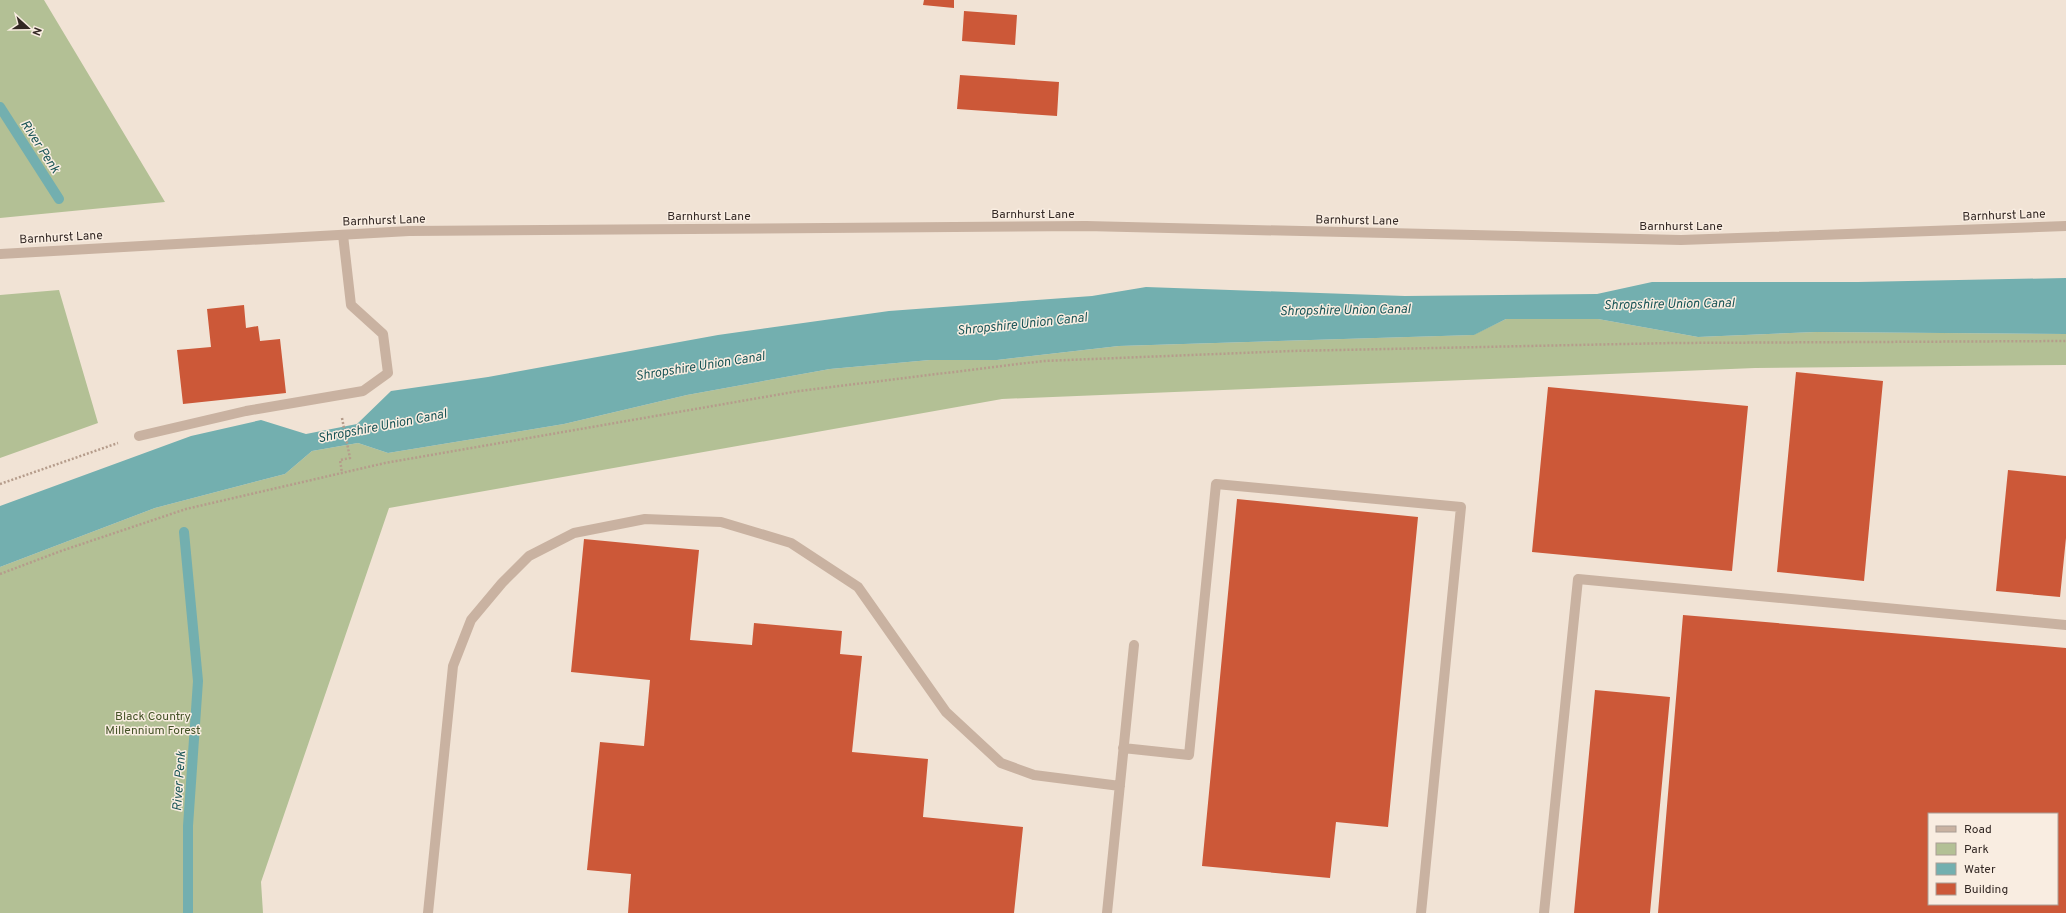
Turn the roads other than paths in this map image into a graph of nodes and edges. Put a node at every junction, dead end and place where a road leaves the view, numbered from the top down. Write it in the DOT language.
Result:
graph roads {
  1 [pos="2066,226"];
  2 [pos="343,235"];
  3 [pos="0,254"];
  4 [pos="140,436"];
  5 [pos="2066,626"];
  6 [pos="1134,645"];
  7 [pos="1123,748"];
  8 [pos="1120,786"];
  9 [pos="428,913"];
  10 [pos="1107,913"];
  11 [pos="1421,913"];
  12 [pos="1544,913"];
  1 -- 2 [label="street, Barnhurst Lane"];
  2 -- 3 [label="street, Barnhurst Lane"];
  2 -- 4 [label="street"];
  5 -- 12 [label="street"];
  6 -- 7 [label="street"];
  7 -- 8 [label="street"];
  7 -- 11 [label="street"];
  8 -- 9 [label="street"];
  8 -- 10 [label="street"];
}
